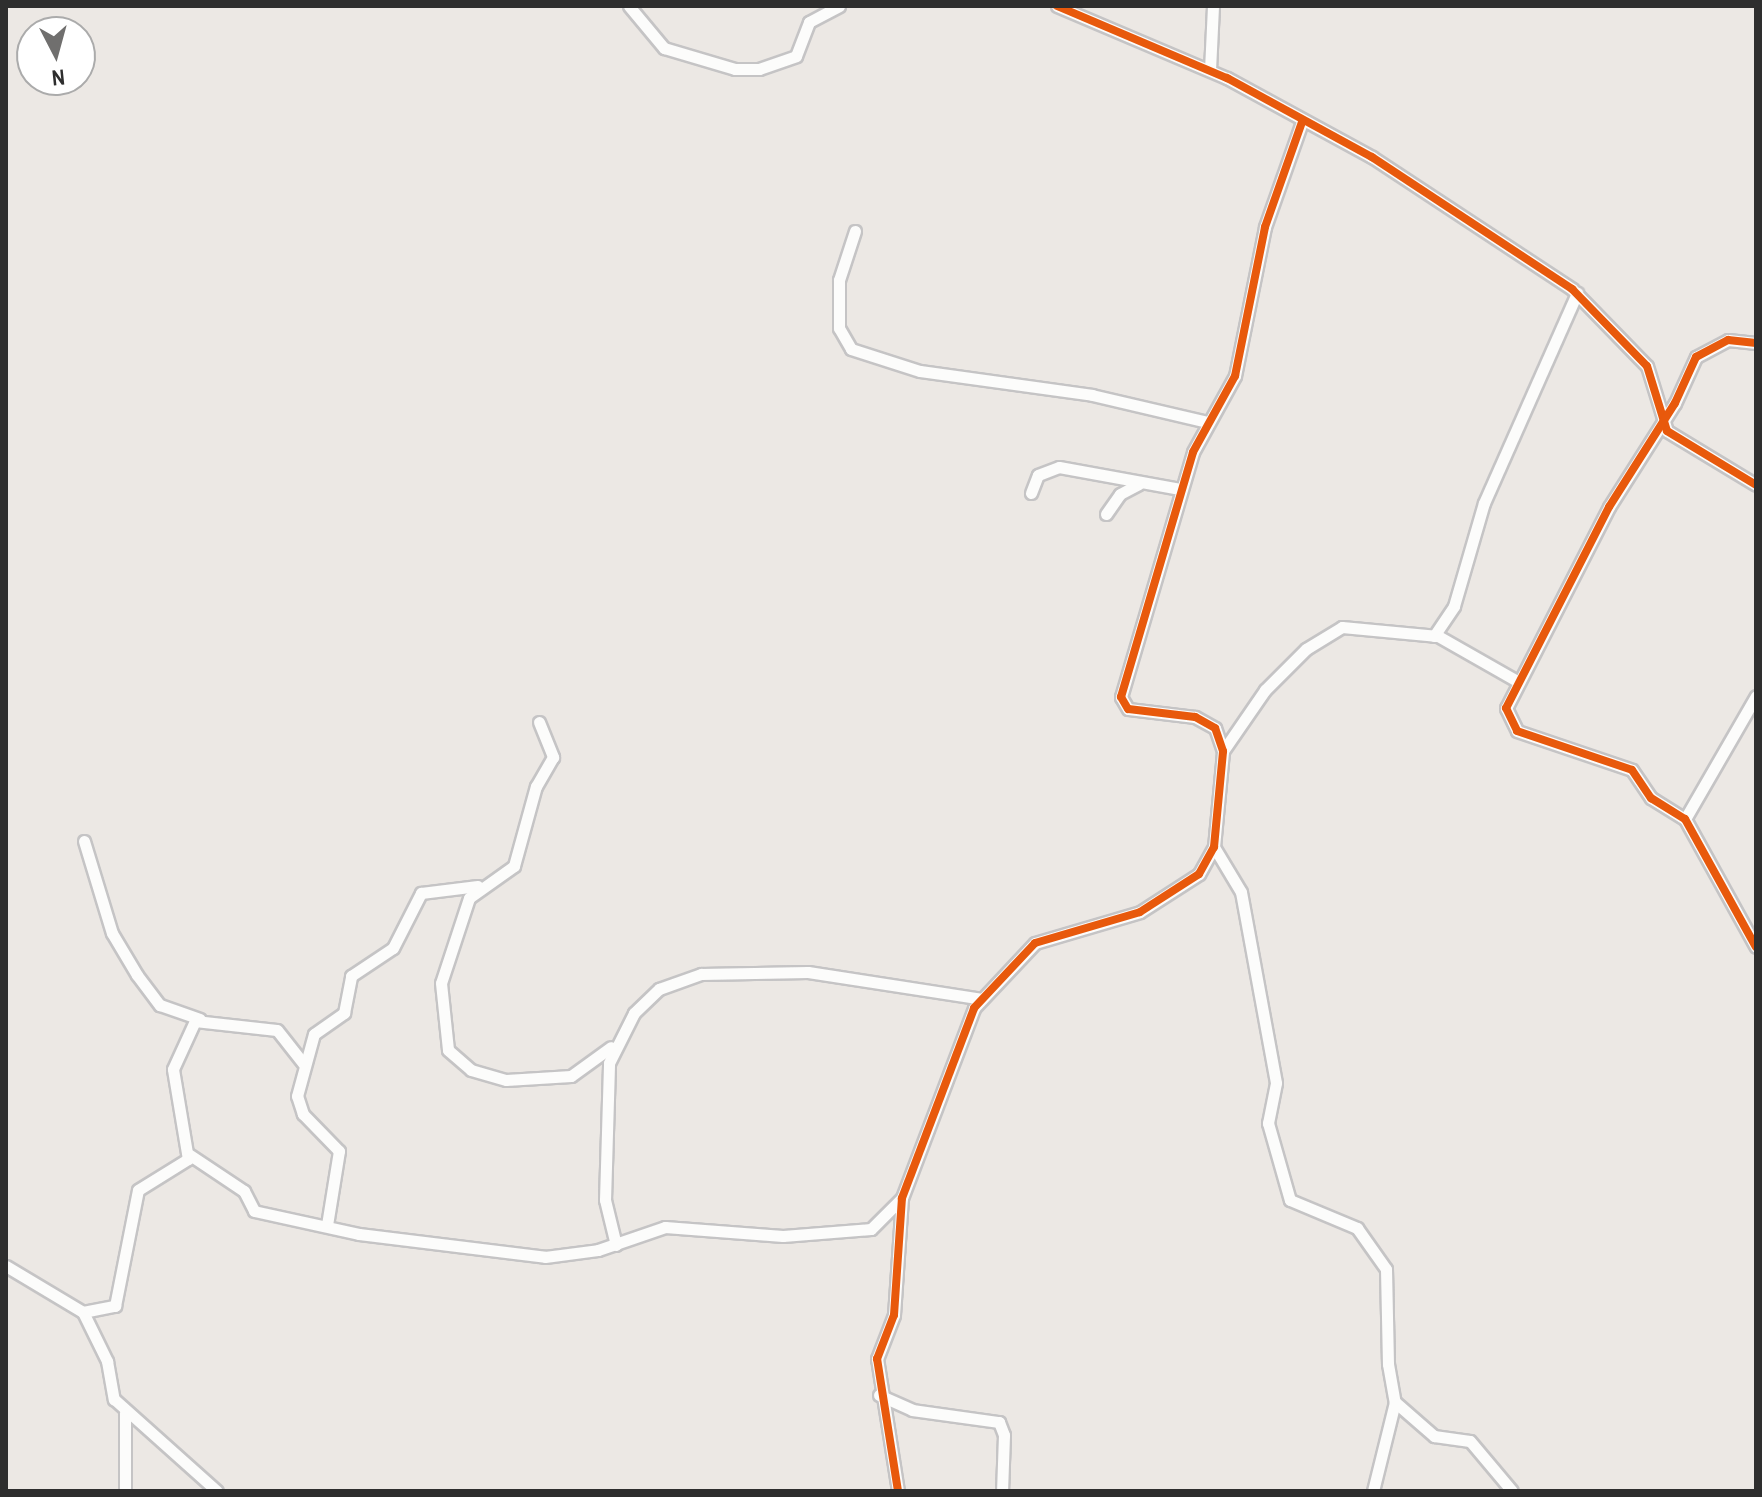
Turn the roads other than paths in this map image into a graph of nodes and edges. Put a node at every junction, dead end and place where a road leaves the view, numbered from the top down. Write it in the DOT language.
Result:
graph roads {
  1 [pos="629,6"];
  2 [pos="839,6"];
  3 [pos="1057,6"];
  4 [pos="1213,6"];
  5 [pos="1073,10"];
  6 [pos="1210,70"];
  7 [pos="1302,122"];
  8 [pos="855,231"];
  9 [pos="1577,293"];
  10 [pos="1756,343"];
  11 [pos="1207,422"];
  12 [pos="1662,423"];
  13 [pos="1139,484"];
  14 [pos="1756,485"];
  15 [pos="1180,489"];
  16 [pos="1031,493"];
  17 [pos="1106,514"];
  18 [pos="1434,636"];
  19 [pos="1517,681"];
  20 [pos="1756,696"];
  21 [pos="539,722"];
  22 [pos="1223,751"];
  23 [pos="1685,819"];
  24 [pos="84,841"];
  25 [pos="1214,847"];
  26 [pos="478,886"];
  27 [pos="1756,947"];
  28 [pos="982,999"];
  29 [pos="200,1019"];
  30 [pos="614,1044"];
  31 [pos="303,1063"];
  32 [pos="190,1155"];
  33 [pos="902,1198"];
  34 [pos="327,1225"];
  35 [pos="616,1245"];
  36 [pos="6,1266"];
  37 [pos="83,1312"];
  38 [pos="879,1395"];
  39 [pos="1395,1402"];
  40 [pos="125,1413"];
  41 [pos="125,1491"];
  42 [pos="217,1491"];
  43 [pos="898,1491"];
  44 [pos="1002,1491"];
  45 [pos="1373,1491"];
  46 [pos="1512,1491"];
  1 -- 2 [label="street"];
  3 -- 5 [label="street"];
  4 -- 6 [label="street"];
  5 -- 6 [label="street"];
  6 -- 7 [label="street"];
  7 -- 9 [label="street"];
  7 -- 11 [label="street"];
  8 -- 11 [label="street"];
  9 -- 12 [label="street"];
  9 -- 18 [label="street"];
  10 -- 12 [label="street"];
  11 -- 15 [label="street"];
  12 -- 14 [label="street"];
  12 -- 19 [label="street"];
  13 -- 15 [label="street"];
  13 -- 16 [label="street"];
  13 -- 17 [label="street"];
  15 -- 22 [label="street"];
  18 -- 19 [label="street"];
  18 -- 22 [label="street"];
  19 -- 23 [label="street"];
  20 -- 23 [label="street"];
  21 -- 26 [label="street"];
  22 -- 25 [label="street"];
  23 -- 27 [label="street"];
  24 -- 29 [label="street"];
  25 -- 28 [label="street"];
  25 -- 39 [label="street"];
  26 -- 30 [label="street"];
  26 -- 31 [label="street"];
  28 -- 30 [label="street"];
  28 -- 33 [label="street"];
  29 -- 31 [label="street"];
  29 -- 32 [label="street"];
  30 -- 35 [label="street"];
  31 -- 34 [label="street"];
  32 -- 34 [label="street"];
  32 -- 37 [label="street"];
  33 -- 35 [label="street"];
  33 -- 38 [label="street"];
  34 -- 35 [label="street"];
  36 -- 37 [label="street"];
  37 -- 40 [label="street"];
  38 -- 43 [label="street"];
  38 -- 44 [label="street"];
  39 -- 45 [label="street"];
  39 -- 46 [label="street"];
  40 -- 41 [label="street"];
  40 -- 42 [label="street"];
}
